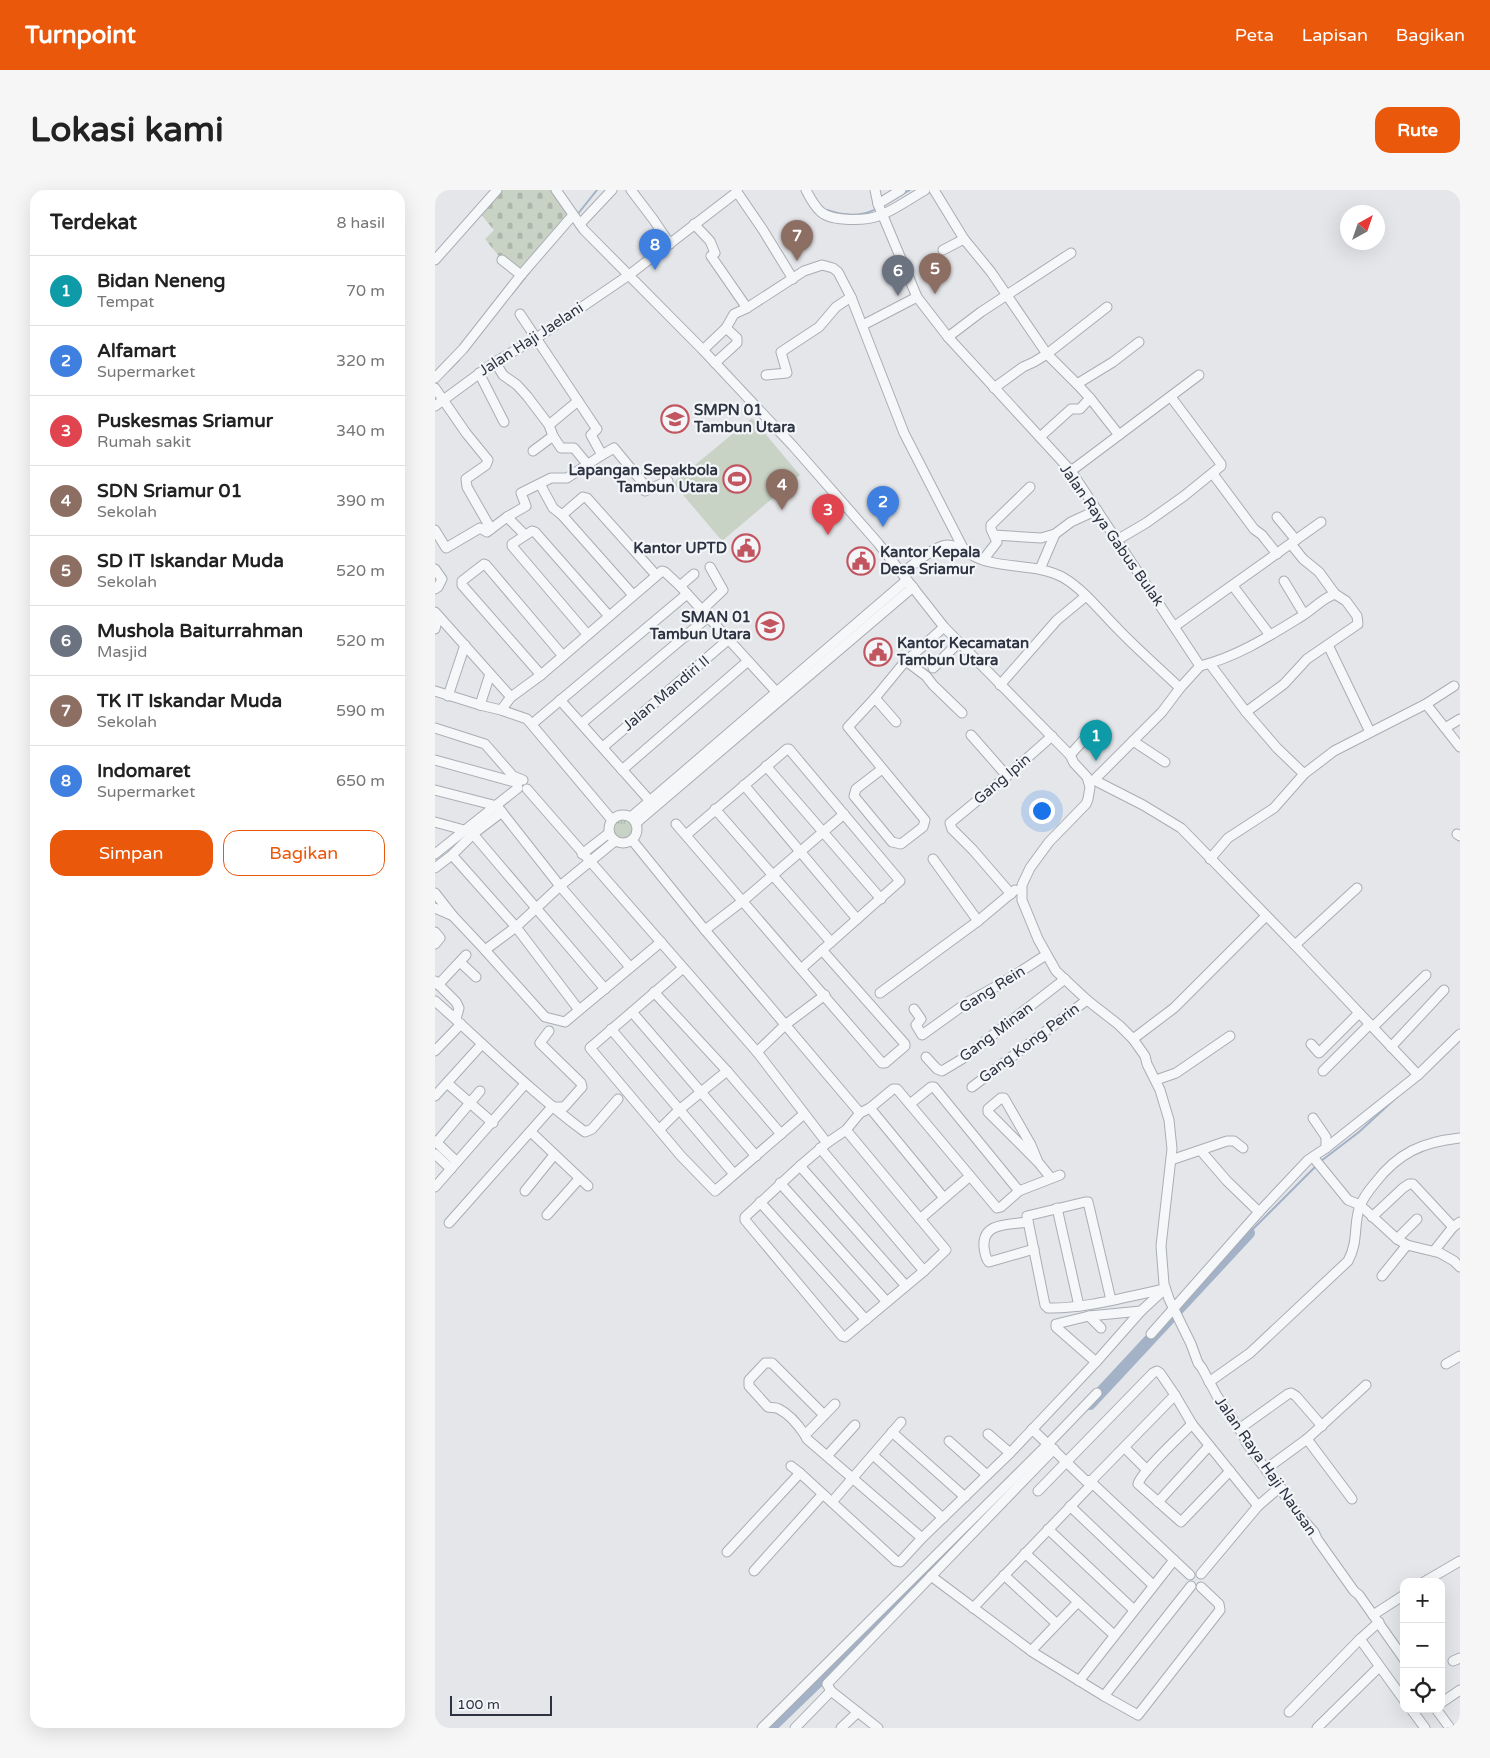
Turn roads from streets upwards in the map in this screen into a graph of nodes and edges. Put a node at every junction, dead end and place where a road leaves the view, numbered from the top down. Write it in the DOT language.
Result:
graph roads {
  1 [pos="497,190"];
  2 [pos="555,190"];
  3 [pos="612,190"];
  4 [pos="631,190"];
  5 [pos="806,190"];
  6 [pos="875,190"];
  7 [pos="901,190"];
  8 [pos="925,190"];
  9 [pos="934,190"];
  10 [pos="737,191"];
  11 [pos="878,204"];
  12 [pos="573,215"];
  13 [pos="883,215"];
  14 [pos="580,224"];
  15 [pos="694,224"];
  16 [pos="963,239"];
  17 [pos="670,244"];
  18 [pos="943,250"];
  19 [pos="1071,253"];
  20 [pos="435,260"];
  21 [pos="502,260"];
  22 [pos="521,275"];
  23 [pos="629,275"];
  24 [pos="793,279"];
  25 [pos="1006,296"];
  26 [pos="851,297"];
  27 [pos="917,297"];
  28 [pos="1107,307"];
  29 [pos="747,308"];
  30 [pos="520,314"];
  31 [pos="863,325"];
  32 [pos="726,328"];
  33 [pos="948,337"];
  34 [pos="535,339"];
  35 [pos="1139,342"];
  36 [pos="703,350"];
  37 [pos="1047,354"];
  38 [pos="495,362"];
  39 [pos="715,363"];
  40 [pos="479,373"];
  41 [pos="766,375"];
  42 [pos="1199,375"];
  43 [pos="435,378"];
  44 [pos="1077,384"];
  45 [pos="994,388"];
  46 [pos="435,389"];
  47 [pos="1171,396"];
  48 [pos="1090,398"];
  49 [pos="444,400"];
  50 [pos="578,401"];
  51 [pos="435,406"];
  52 [pos="504,422"];
  53 [pos="549,425"];
  54 [pos="1119,435"];
  55 [pos="553,436"];
  56 [pos="1040,438"];
  57 [pos="533,451"];
  58 [pos="602,455"];
  59 [pos="588,465"];
  60 [pos="1071,471"];
  61 [pos="1213,474"];
  62 [pos="668,481"];
  63 [pos="540,484"];
  64 [pos="1030,487"];
  65 [pos="1097,510"];
  66 [pos="562,515"];
  67 [pos="507,517"];
  68 [pos="1277,517"];
  69 [pos="1321,522"];
  70 [pos="491,529"];
  71 [pos="435,530"];
  72 [pos="1055,534"];
  73 [pos="525,535"];
  74 [pos="994,535"];
  75 [pos="1117,540"];
  76 [pos="1294,542"];
  77 [pos="963,548"];
  78 [pos="1277,554"];
  79 [pos="983,560"];
  80 [pos="710,567"];
  81 [pos="435,569"];
  82 [pos="1040,569"];
  83 [pos="694,574"];
  84 [pos="656,575"];
  85 [pos="907,580"];
  86 [pos="1284,580"];
  87 [pos="680,586"];
  88 [pos="1233,586"];
  89 [pos="435,589"];
  90 [pos="687,594"];
  91 [pos="1335,594"];
  92 [pos="633,595"];
  93 [pos="1086,596"];
  94 [pos="437,614"];
  95 [pos="705,614"];
  96 [pos="1305,614"];
  97 [pos="609,616"];
  98 [pos="1175,626"];
  99 [pos="944,627"];
  100 [pos="435,629"];
  101 [pos="587,634"];
  102 [pos="1270,635"];
  103 [pos="729,640"];
  104 [pos="959,642"];
  105 [pos="465,645"];
  106 [pos="1328,646"];
  107 [pos="563,656"];
  108 [pos="748,661"];
  109 [pos="906,661"];
  110 [pos="1210,664"];
  111 [pos="1201,666"];
  112 [pos="933,668"];
  113 [pos="490,674"];
  114 [pos="541,675"];
  115 [pos="1000,685"];
  116 [pos="1454,686"];
  117 [pos="1180,688"];
  118 [pos="435,690"];
  119 [pos="779,694"];
  120 [pos="448,696"];
  121 [pos="511,697"];
  122 [pos="875,698"];
  123 [pos="560,700"];
  124 [pos="1426,704"];
  125 [pos="480,706"];
  126 [pos="501,710"];
  127 [pos="1246,712"];
  128 [pos="962,713"];
  129 [pos="1460,719"];
  130 [pos="896,722"];
  131 [pos="581,723"];
  132 [pos="532,724"];
  133 [pos="1097,725"];
  134 [pos="435,728"];
  135 [pos="1445,728"];
  136 [pos="1370,732"];
  137 [pos="971,735"];
  138 [pos="1052,736"];
  139 [pos="1133,741"];
  140 [pos="603,747"];
  141 [pos="1460,747"];
  142 [pos="710,754"];
  143 [pos="1070,755"];
  144 [pos="435,760"];
  145 [pos="1165,762"];
  146 [pos="766,766"];
  147 [pos="882,769"];
  148 [pos="622,770"];
  149 [pos="1304,774"];
  150 [pos="1007,776"];
  151 [pos="1091,781"];
  152 [pos="522,785"];
  153 [pos="744,785"];
  154 [pos="435,790"];
  155 [pos="650,801"];
  156 [pos="499,809"];
  157 [pos="715,809"];
  158 [pos="844,814"];
  159 [pos="612,820"];
  160 [pos="633,820"];
  161 [pos="435,822"];
  162 [pos="676,824"];
  163 [pos="468,832"];
  164 [pos="823,832"];
  165 [pos="685,834"];
  166 [pos="612,837"];
  167 [pos="632,840"];
  168 [pos="437,851"];
  169 [pos="800,851"];
  170 [pos="582,854"];
  171 [pos="452,855"];
  172 [pos="1210,858"];
  173 [pos="933,859"];
  174 [pos="590,862"];
  175 [pos="435,868"];
  176 [pos="772,876"];
  177 [pos="1022,885"];
  178 [pos="560,886"];
  179 [pos="1357,888"];
  180 [pos="435,893"];
  181 [pos="1011,894"];
  182 [pos="881,899"];
  183 [pos="744,900"];
  184 [pos="536,907"];
  185 [pos="435,908"];
  186 [pos="453,916"];
  187 [pos="1266,916"];
  188 [pos="857,919"];
  189 [pos="977,921"];
  190 [pos="516,927"];
  191 [pos="705,930"];
  192 [pos="435,932"];
  193 [pos="661,942"];
  194 [pos="831,942"];
  195 [pos="435,944"];
  196 [pos="1295,945"];
  197 [pos="485,950"];
  198 [pos="822,950"];
  199 [pos="1046,955"];
  200 [pos="630,967"];
  201 [pos="683,968"];
  202 [pos="802,968"];
  203 [pos="1426,975"];
  204 [pos="476,977"];
  205 [pos="1065,979"];
  206 [pos="437,983"];
  207 [pos="605,989"];
  208 [pos="1444,990"];
  209 [pos="654,992"];
  210 [pos="880,993"];
  211 [pos="825,995"];
  212 [pos="1087,1000"];
  213 [pos="436,1004"];
  214 [pos="914,1009"];
  215 [pos="579,1010"];
  216 [pos="632,1012"];
  217 [pos="1359,1013"];
  218 [pos="458,1022"];
  219 [pos="785,1025"];
  220 [pos="1371,1026"];
  221 [pos="611,1030"];
  222 [pos="549,1031"];
  223 [pos="1460,1034"];
  224 [pos="1230,1036"];
  225 [pos="1133,1039"];
  226 [pos="482,1044"];
  227 [pos="1311,1044"];
  228 [pos="1391,1047"];
  229 [pos="435,1051"];
  230 [pos="757,1052"];
  231 [pos="1319,1053"];
  232 [pos="926,1058"];
  233 [pos="1330,1064"];
  234 [pos="727,1071"];
  235 [pos="1323,1071"];
  236 [pos="1417,1075"];
  237 [pos="1157,1080"];
  238 [pos="447,1083"];
  239 [pos="525,1084"];
  240 [pos="972,1087"];
  241 [pos="480,1091"];
  242 [pos="702,1092"];
  243 [pos="435,1096"];
  244 [pos="618,1099"];
  245 [pos="470,1103"];
  246 [pos="910,1104"];
  247 [pos="552,1107"];
  248 [pos="870,1108"];
  249 [pos="679,1110"];
  250 [pos="860,1113"];
  251 [pos="804,1114"];
  252 [pos="1313,1118"];
  253 [pos="493,1123"];
  254 [pos="660,1129"];
  255 [pos="845,1130"];
  256 [pos="531,1132"];
  257 [pos="781,1134"];
  258 [pos="1460,1138"];
  259 [pos="436,1142"];
  260 [pos="823,1145"];
  261 [pos="1243,1148"];
  262 [pos="1327,1148"];
  263 [pos="1201,1151"];
  264 [pos="435,1154"];
  265 [pos="555,1155"];
  266 [pos="756,1156"];
  267 [pos="1313,1157"];
  268 [pos="1171,1160"];
  269 [pos="1038,1162"];
  270 [pos="454,1165"];
  271 [pos="799,1166"];
  272 [pos="734,1174"];
  273 [pos="969,1176"];
  274 [pos="579,1179"];
  275 [pos="779,1184"];
  276 [pos="588,1186"];
  277 [pos="435,1187"];
  278 [pos="525,1191"];
  279 [pos="1019,1191"];
  280 [pos="944,1198"];
  281 [pos="760,1202"];
  282 [pos="1360,1205"];
  283 [pos="1057,1208"];
  284 [pos="1259,1212"];
  285 [pos="547,1215"];
  286 [pos="1372,1217"];
  287 [pos="1417,1218"];
  288 [pos="920,1219"];
  289 [pos="1027,1222"];
  290 [pos="449,1223"];
  291 [pos="1457,1224"];
  292 [pos="1397,1238"];
  293 [pos="1407,1245"];
  294 [pos="1034,1249"];
  295 [pos="1434,1251"];
  296 [pos="1460,1267"];
  297 [pos="924,1271"];
  298 [pos="1382,1276"];
  299 [pos="906,1286"];
  300 [pos="1165,1289"];
  301 [pos="1111,1300"];
  302 [pos="887,1302"];
  303 [pos="1079,1306"];
  304 [pos="1173,1308"];
  305 [pos="1141,1311"];
  306 [pos="1089,1316"];
  307 [pos="866,1320"];
  308 [pos="1101,1328"];
  309 [pos="1151,1334"];
  310 [pos="1460,1356"];
  311 [pos="1096,1362"];
  312 [pos="1446,1364"];
  313 [pos="1209,1382"];
  314 [pos="1366,1385"];
  315 [pos="1097,1393"];
  316 [pos="1175,1395"];
  317 [pos="835,1404"];
  318 [pos="825,1415"];
  319 [pos="901,1422"];
  320 [pos="1192,1424"];
  321 [pos="855,1425"];
  322 [pos="1322,1426"];
  323 [pos="1032,1429"];
  324 [pos="1239,1429"];
  325 [pos="892,1432"];
  326 [pos="988,1434"];
  327 [pos="805,1435"];
  328 [pos="1307,1439"];
  329 [pos="949,1441"];
  330 [pos="1209,1446"];
  331 [pos="1051,1447"];
  332 [pos="1125,1448"];
  333 [pos="1010,1453"];
  334 [pos="873,1455"];
  335 [pos="827,1456"];
  336 [pos="1067,1462"];
  337 [pos="791,1466"];
  338 [pos="1266,1469"];
  339 [pos="1147,1470"];
  340 [pos="1230,1471"];
  341 [pos="800,1474"];
  342 [pos="987,1475"];
  343 [pos="853,1478"];
  344 [pos="1091,1482"];
  345 [pos="1280,1487"];
  346 [pos="1038,1491"];
  347 [pos="823,1494"];
  348 [pos="965,1497"];
  349 [pos="1352,1499"];
  350 [pos="832,1502"];
  351 [pos="1158,1502"];
  352 [pos="1070,1506"];
  353 [pos="1258,1506"];
  354 [pos="943,1518"];
  355 [pos="1048,1529"];
  356 [pos="921,1538"];
  357 [pos="727,1552"];
  358 [pos="1025,1553"];
  359 [pos="1173,1560"];
  360 [pos="1460,1561"];
  361 [pos="755,1571"];
  362 [pos="1004,1574"];
  363 [pos="1201,1574"];
  364 [pos="1190,1575"];
  365 [pos="931,1576"];
  366 [pos="1430,1578"];
  367 [pos="1153,1586"];
  368 [pos="1196,1587"];
  369 [pos="1400,1598"];
  370 [pos="1078,1602"];
  371 [pos="973,1608"];
  372 [pos="1134,1610"];
  373 [pos="1376,1619"];
  374 [pos="1056,1623"];
  375 [pos="1114,1636"];
  376 [pos="1360,1639"];
  377 [pos="1031,1651"];
  378 [pos="1400,1653"];
  379 [pos="1379,1667"];
  380 [pos="1079,1681"];
  381 [pos="1460,1690"];
  382 [pos="831,1691"];
  383 [pos="1400,1695"];
  384 [pos="1104,1696"];
  385 [pos="1445,1700"];
  386 [pos="857,1712"];
  387 [pos="1289,1712"];
  388 [pos="1414,1713"];
  389 [pos="1439,1713"];
  390 [pos="762,1728"];
  391 [pos="795,1728"];
  392 [pos="841,1728"];
  393 [pos="878,1728"];
  394 [pos="1317,1728"];
  395 [pos="1425,1728"];
  396 [pos="1450,1728"];
  1 -- 20 [label="street"];
  2 -- 12 [label="street"];
  3 -- 14 [label="street"];
  4 -- 17 [label="street"];
  5 -- 13 [label="street"];
  6 -- 11 [label="street, Jalan Raya Gabus Bulak"];
  7 -- 11 [label="street"];
  8 -- 13 [label="street"];
  9 -- 16 [label="street"];
  10 -- 15 [label="street, Jalan Haji Jaelani"];
  10 -- 24 [label="street"];
  11 -- 13 [label="street, Jalan Raya Gabus Bulak"];
  12 -- 14 [label="street"];
  12 -- 22 [label="street"];
  13 -- 27 [label="street, Jalan Raya Gabus Bulak"];
  14 -- 23 [label="street"];
  15 -- 17 [label="street, Jalan Haji Jaelani"];
  15 -- 29 [label="street"];
  16 -- 18 [label="street"];
  16 -- 25 [label="street"];
  17 -- 23 [label="street, Jalan Haji Jaelani"];
  19 -- 25 [label="street"];
  21 -- 22 [label="street"];
  22 -- 43 [label="street"];
  23 -- 34 [label="street, Jalan Haji Jaelani"];
  23 -- 36 [label="street"];
  24 -- 26 [label="street"];
  24 -- 29 [label="street"];
  25 -- 33 [label="street"];
  25 -- 37 [label="street"];
  26 -- 31 [label="street"];
  26 -- 41 [label="street"];
  27 -- 31 [label="street"];
  27 -- 33 [label="street, Jalan Raya Gabus Bulak"];
  28 -- 37 [label="street"];
  29 -- 32 [label="street"];
  30 -- 34 [label="street"];
  31 -- 77 [label="street"];
  32 -- 36 [label="street"];
  32 -- 39 [label="street"];
  33 -- 45 [label="street, Jalan Raya Gabus Bulak"];
  34 -- 38 [label="street, Jalan Haji Jaelani"];
  34 -- 50 [label="street"];
  35 -- 44 [label="street"];
  36 -- 39 [label="street"];
  37 -- 44 [label="street"];
  37 -- 45 [label="street"];
  38 -- 40 [label="street, Jalan Haji Jaelani"];
  38 -- 53 [label="street"];
  39 -- 85 [label="street"];
  40 -- 49 [label="street, Jalan Haji Jaelani"];
  40 -- 52 [label="street"];
  42 -- 47 [label="street"];
  44 -- 48 [label="street"];
  45 -- 56 [label="street, Jalan Raya Gabus Bulak"];
  46 -- 49 [label="street"];
  47 -- 54 [label="street"];
  47 -- 61 [label="street"];
  48 -- 54 [label="street"];
  48 -- 56 [label="street"];
  49 -- 51 [label="street, Jalan Haji Jaelani"];
  49 -- 70 [label="street"];
  50 -- 53 [label="street"];
  50 -- 58 [label="street"];
  53 -- 55 [label="street"];
  54 -- 60 [label="street"];
  55 -- 57 [label="street"];
  55 -- 59 [label="street"];
  56 -- 60 [label="street, Jalan Raya Gabus Bulak"];
  58 -- 59 [label="street"];
  58 -- 62 [label="street"];
  59 -- 63 [label="street"];
  60 -- 65 [label="street, Jalan Raya Gabus Bulak"];
  61 -- 75 [label="street"];
  61 -- 78 [label="street"];
  63 -- 66 [label="street"];
  63 -- 67 [label="street"];
  64 -- 74 [label="street"];
  65 -- 72 [label="street"];
  65 -- 75 [label="street, Jalan Raya Gabus Bulak"];
  66 -- 84 [label="street"];
  66 -- 92 [label="street"];
  67 -- 70 [label="street"];
  67 -- 73 [label="street"];
  68 -- 76 [label="street"];
  69 -- 76 [label="street"];
  70 -- 71 [label="street"];
  72 -- 74 [label="street"];
  72 -- 82 [label="street"];
  73 -- 97 [label="street"];
  73 -- 101 [label="street"];
  74 -- 79 [label="street"];
  75 -- 98 [label="street, Jalan Raya Gabus Bulak"];
  76 -- 78 [label="street"];
  76 -- 91 [label="street"];
  77 -- 79 [label="street"];
  77 -- 85 [label="street"];
  78 -- 88 [label="street"];
  79 -- 82 [label="street"];
  80 -- 95 [label="street"];
  81 -- 89 [label="street"];
  82 -- 93 [label="street"];
  83 -- 87 [label="street"];
  84 -- 87 [label="street"];
  84 -- 92 [label="street"];
  85 -- 99 [label="street"];
  85 -- 119 [label="street"];
  86 -- 96 [label="street"];
  87 -- 90 [label="street"];
  88 -- 98 [label="street"];
  88 -- 102 [label="street"];
  90 -- 95 [label="street"];
  90 -- 123 [label="street"];
  91 -- 96 [label="street"];
  91 -- 106 [label="street"];
  92 -- 97 [label="street"];
  93 -- 115 [label="street"];
  93 -- 117 [label="street"];
  94 -- 100 [label="street"];
  94 -- 105 [label="street"];
  95 -- 103 [label="street"];
  95 -- 131 [label="street"];
  96 -- 102 [label="street"];
  97 -- 101 [label="street"];
  98 -- 111 [label="street, Jalan Raya Gabus Bulak"];
  99 -- 104 [label="street"];
  99 -- 109 [label="street"];
  101 -- 107 [label="street"];
  102 -- 110 [label="street"];
  103 -- 108 [label="street"];
  103 -- 140 [label="street, Jalan Mandiri II"];
  104 -- 112 [label="street"];
  104 -- 115 [label="street"];
  105 -- 113 [label="street"];
  105 -- 120 [label="street"];
  106 -- 127 [label="street"];
  106 -- 136 [label="street"];
  107 -- 114 [label="street"];
  107 -- 114 [label="street"];
  108 -- 119 [label="street"];
  108 -- 148 [label="street"];
  109 -- 122 [label="street"];
  109 -- 128 [label="street"];
  110 -- 111 [label="street"];
  110 -- 127 [label="street"];
  111 -- 117 [label="street"];
  113 -- 121 [label="street"];
  113 -- 125 [label="street"];
  114 -- 121 [label="street"];
  115 -- 138 [label="street"];
  116 -- 124 [label="street"];
  117 -- 139 [label="street"];
  118 -- 120 [label="street"];
  119 -- 142 [label="street"];
  120 -- 125 [label="street"];
  121 -- 126 [label="street"];
  122 -- 130 [label="street"];
  122 -- 147 [label="street"];
  123 -- 131 [label="street"];
  123 -- 132 [label="street"];
  124 -- 135 [label="street"];
  124 -- 136 [label="street"];
  125 -- 126 [label="street"];
  126 -- 132 [label="street"];
  127 -- 149 [label="street"];
  129 -- 135 [label="street"];
  131 -- 140 [label="street"];
  132 -- 159 [label="street"];
  133 -- 143 [label="street"];
  134 -- 152 [label="street"];
  135 -- 141 [label="street"];
  136 -- 149 [label="street"];
  137 -- 150 [label="street"];
  138 -- 143 [label="street"];
  138 -- 150 [label="street, Gang Ipin"];
  139 -- 145 [label="street"];
  139 -- 151 [label="street"];
  140 -- 148 [label="street"];
  142 -- 155 [label="street"];
  142 -- 160 [label="street"];
  143 -- 151 [label="street"];
  144 -- 152 [label="street"];
  146 -- 153 [label="street"];
  146 -- 158 [label="street"];
  146 -- 164 [label="street"];
  147 -- 147 [label="street"];
  148 -- 155 [label="street"];
  149 -- 172 [label="street"];
  150 -- 181 [label="street, Gang Ipin"];
  151 -- 172 [label="street"];
  151 -- 177 [label="street"];
  152 -- 156 [label="street"];
  152 -- 170 [label="street"];
  153 -- 157 [label="street"];
  153 -- 169 [label="street"];
  154 -- 156 [label="street"];
  155 -- 160 [label="street"];
  156 -- 163 [label="street"];
  156 -- 178 [label="street"];
  157 -- 165 [label="street"];
  157 -- 176 [label="street"];
  158 -- 164 [label="street"];
  158 -- 182 [label="street"];
  159 -- 160 [label="street"];
  159 -- 166 [label="street"];
  160 -- 167 [label="street"];
  161 -- 163 [label="street"];
  162 -- 165 [label="street"];
  163 -- 168 [label="street"];
  163 -- 171 [label="street"];
  163 -- 184 [label="street"];
  164 -- 169 [label="street"];
  164 -- 182 [label="street"];
  165 -- 183 [label="street"];
  166 -- 167 [label="street"];
  166 -- 170 [label="street"];
  166 -- 174 [label="street"];
  167 -- 191 [label="street"];
  169 -- 176 [label="street"];
  169 -- 188 [label="street"];
  170 -- 174 [label="street"];
  171 -- 175 [label="street"];
  171 -- 190 [label="street"];
  172 -- 187 [label="street"];
  173 -- 189 [label="street"];
  174 -- 178 [label="street"];
  174 -- 193 [label="street"];
  176 -- 183 [label="street"];
  176 -- 194 [label="street"];
  177 -- 181 [label="street"];
  177 -- 199 [label="street, Jalan Raya Haji Nausan"];
  178 -- 184 [label="street"];
  178 -- 200 [label="street"];
  179 -- 196 [label="street"];
  180 -- 186 [label="street"];
  181 -- 189 [label="street"];
  182 -- 188 [label="street"];
  183 -- 191 [label="street"];
  183 -- 202 [label="street"];
  184 -- 190 [label="street"];
  184 -- 207 [label="street"];
  185 -- 186 [label="street"];
  186 -- 197 [label="street"];
  187 -- 196 [label="street"];
  187 -- 225 [label="street"];
  188 -- 194 [label="street"];
  189 -- 210 [label="street"];
  190 -- 197 [label="street"];
  190 -- 215 [label="street"];
  191 -- 219 [label="street"];
  192 -- 195 [label="street"];
  193 -- 200 [label="street"];
  193 -- 201 [label="street"];
  194 -- 198 [label="street"];
  196 -- 217 [label="street"];
  197 -- 215 [label="street"];
  198 -- 202 [label="street"];
  198 -- 211 [label="street"];
  199 -- 205 [label="street, Jalan Raya Haji Nausan"];
  199 -- 214 [label="street, Gang Rein"];
  200 -- 207 [label="street"];
  201 -- 209 [label="street"];
  201 -- 230 [label="street"];
  202 -- 211 [label="street"];
  203 -- 220 [label="street"];
  204 -- 206 [label="street"];
  205 -- 212 [label="street, Jalan Raya Haji Nausan"];
  205 -- 232 [label="street, Gang Minan"];
  206 -- 218 [label="street"];
  207 -- 215 [label="street"];
  208 -- 228 [label="street"];
  209 -- 216 [label="street"];
  209 -- 234 [label="street"];
  211 -- 219 [label="street"];
  212 -- 225 [label="street, Jalan Raya Haji Nausan"];
  212 -- 240 [label="street, Gang Kong Perin"];
  213 -- 218 [label="street"];
  216 -- 221 [label="street"];
  216 -- 242 [label="street"];
  217 -- 220 [label="street"];
  217 -- 231 [label="street"];
  218 -- 226 [label="street"];
  218 -- 229 [label="street"];
  219 -- 230 [label="street"];
  219 -- 250 [label="street"];
  220 -- 228 [label="street"];
  220 -- 233 [label="street"];
  221 -- 249 [label="street"];
  221 -- 254 [label="street"];
  222 -- 247 [label="street"];
  223 -- 236 [label="street"];
  224 -- 237 [label="street"];
  225 -- 237 [label="street, Jalan Raya Haji Nausan"];
  226 -- 238 [label="street"];
  226 -- 239 [label="street"];
  227 -- 231 [label="street"];
  228 -- 236 [label="street"];
  230 -- 251 [label="street"];
  231 -- 233 [label="street"];
  233 -- 235 [label="street"];
  234 -- 242 [label="street"];
  234 -- 257 [label="street"];
  236 -- 262 [label="street"];
  237 -- 268 [label="street, Jalan Raya Haji Nausan"];
  238 -- 243 [label="street"];
  238 -- 245 [label="street"];
  239 -- 247 [label="street"];
  239 -- 253 [label="street"];
  241 -- 245 [label="street"];
  242 -- 249 [label="street"];
  242 -- 266 [label="street"];
  244 -- 247 [label="street"];
  245 -- 253 [label="street"];
  245 -- 259 [label="street"];
  246 -- 248 [label="street"];
  246 -- 273 [label="street"];
  246 -- 279 [label="street"];
  247 -- 256 [label="street"];
  248 -- 250 [label="street"];
  248 -- 280 [label="street"];
  249 -- 254 [label="street"];
  249 -- 272 [label="street"];
  250 -- 255 [label="street"];
  251 -- 257 [label="street"];
  251 -- 260 [label="street"];
  252 -- 262 [label="street"];
  253 -- 270 [label="street"];
  254 -- 272 [label="street"];
  255 -- 260 [label="street"];
  255 -- 288 [label="street"];
  256 -- 265 [label="street"];
  256 -- 290 [label="street"];
  257 -- 266 [label="street"];
  258 -- 282 [label="street"];
  259 -- 270 [label="street"];
  260 -- 271 [label="street"];
  260 -- 297 [label="street"];
  261 -- 263 [label="street"];
  262 -- 267 [label="street"];
  263 -- 268 [label="street"];
  263 -- 284 [label="street"];
  264 -- 270 [label="street"];
  265 -- 274 [label="street"];
  265 -- 278 [label="street"];
  266 -- 272 [label="street"];
  267 -- 282 [label="street"];
  267 -- 284 [label="street"];
  268 -- 300 [label="street, Jalan Raya Haji Nausan"];
  269 -- 269 [label="street"];
  269 -- 279 [label="street"];
  270 -- 277 [label="street"];
  271 -- 275 [label="street"];
  271 -- 299 [label="street"];
  273 -- 279 [label="street"];
  273 -- 280 [label="street"];
  274 -- 276 [label="street"];
  274 -- 285 [label="street"];
  275 -- 281 [label="street"];
  275 -- 302 [label="street"];
  280 -- 288 [label="street"];
  281 -- 307 [label="street"];
  281 -- 307 [label="street"];
  282 -- 286 [label="street"];
  282 -- 313 [label="street"];
  283 -- 289 [label="street"];
  283 -- 301 [label="street"];
  283 -- 303 [label="street"];
  284 -- 304 [label="street"];
  286 -- 291 [label="street"];
  286 -- 292 [label="street"];
  287 -- 292 [label="street"];
  288 -- 297 [label="street"];
  289 -- 294 [label="street"];
  289 -- 294 [label="street"];
  291 -- 295 [label="street"];
  292 -- 293 [label="street"];
  293 -- 295 [label="street"];
  293 -- 298 [label="street"];
  294 -- 303 [label="street"];
  295 -- 296 [label="street"];
  297 -- 299 [label="street"];
  299 -- 302 [label="street"];
  300 -- 301 [label="street"];
  300 -- 304 [label="street, Jalan Raya Haji Nausan"];
  300 -- 305 [label="street"];
  301 -- 303 [label="street"];
  302 -- 307 [label="street"];
  304 -- 309 [label="street"];
  304 -- 313 [label="street, Jalan Raya Haji Nausan"];
  305 -- 306 [label="street"];
  305 -- 311 [label="street"];
  306 -- 308 [label="street"];
  306 -- 311 [label="street"];
  310 -- 312 [label="street"];
  311 -- 323 [label="street"];
  313 -- 324 [label="street, Jalan Raya Haji Nausan"];
  314 -- 322 [label="street"];
  315 -- 331 [label="street"];
  316 -- 320 [label="street"];
  316 -- 332 [label="street"];
  316 -- 336 [label="street"];
  317 -- 318 [label="street"];
  318 -- 327 [label="street"];
  318 -- 327 [label="street"];
  319 -- 325 [label="street"];
  320 -- 330 [label="street"];
  320 -- 339 [label="street"];
  321 -- 335 [label="street"];
  322 -- 324 [label="street"];
  322 -- 328 [label="street"];
  323 -- 331 [label="street"];
  323 -- 333 [label="street"];
  324 -- 338 [label="street, Jalan Raya Haji Nausan"];
  325 -- 334 [label="street"];
  325 -- 348 [label="street"];
  326 -- 333 [label="street"];
  327 -- 335 [label="street"];
  328 -- 338 [label="street"];
  328 -- 349 [label="street"];
  329 -- 342 [label="street"];
  330 -- 340 [label="street"];
  330 -- 351 [label="street"];
  331 -- 336 [label="street"];
  331 -- 365 [label="street"];
  331 -- 390 [label="street"];
  332 -- 339 [label="street"];
  332 -- 344 [label="street"];
  333 -- 342 [label="street"];
  334 -- 343 [label="street"];
  334 -- 354 [label="street"];
  335 -- 343 [label="street"];
  336 -- 344 [label="street"];
  336 -- 346 [label="street"];
  337 -- 341 [label="street"];
  338 -- 345 [label="street, Jalan Raya Haji Nausan"];
  339 -- 351 [label="street"];
  340 -- 351 [label="street"];
  340 -- 353 [label="street"];
  341 -- 347 [label="street"];
  341 -- 357 [label="street"];
  342 -- 348 [label="street"];
  343 -- 350 [label="street"];
  343 -- 356 [label="street"];
  344 -- 352 [label="street"];
  344 -- 359 [label="street"];
  345 -- 353 [label="street"];
  345 -- 373 [label="street, Jalan Raya Haji Nausan"];
  347 -- 350 [label="street"];
  347 -- 361 [label="street"];
  348 -- 354 [label="street"];
  350 -- 356 [label="street"];
  352 -- 355 [label="street"];
  352 -- 367 [label="street"];
  353 -- 363 [label="street"];
  354 -- 356 [label="street"];
  355 -- 358 [label="street"];
  355 -- 372 [label="street"];
  358 -- 362 [label="street"];
  358 -- 370 [label="street"];
  359 -- 364 [label="street"];
  359 -- 367 [label="street"];
  360 -- 366 [label="street"];
  362 -- 371 [label="street"];
  362 -- 374 [label="street"];
  363 -- 364 [label="street"];
  363 -- 368 [label="street"];
  364 -- 368 [label="street"];
  365 -- 371 [label="street"];
  365 -- 382 [label="street"];
  367 -- 372 [label="street"];
  368 -- 384 [label="street"];
  368 -- 384 [label="street"];
  369 -- 373 [label="street"];
  370 -- 374 [label="street"];
  370 -- 375 [label="street"];
  371 -- 377 [label="street"];
  372 -- 375 [label="street"];
  373 -- 376 [label="street"];
  373 -- 378 [label="street, Jalan Raya Haji Nausan"];
  374 -- 377 [label="street"];
  375 -- 380 [label="street"];
  376 -- 379 [label="street"];
  376 -- 387 [label="street"];
  377 -- 380 [label="street"];
  379 -- 383 [label="street"];
  379 -- 394 [label="street"];
  380 -- 384 [label="street"];
  381 -- 385 [label="street"];
  382 -- 386 [label="street"];
  382 -- 391 [label="street"];
  386 -- 392 [label="street"];
  386 -- 393 [label="street"];
  388 -- 395 [label="street"];
  389 -- 396 [label="street"];
}
